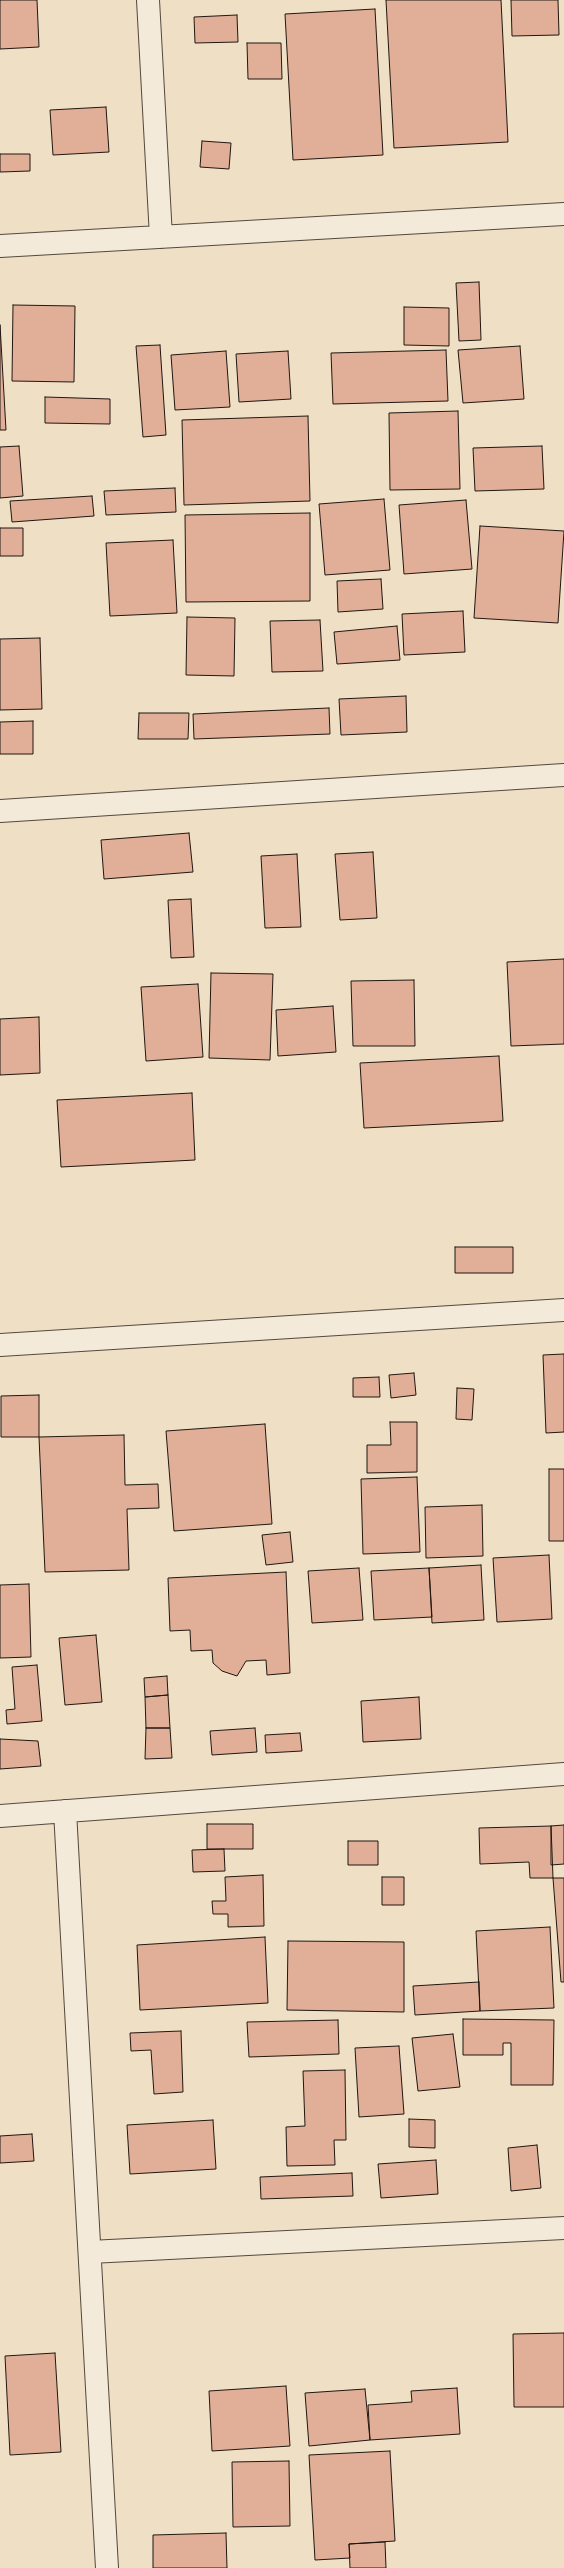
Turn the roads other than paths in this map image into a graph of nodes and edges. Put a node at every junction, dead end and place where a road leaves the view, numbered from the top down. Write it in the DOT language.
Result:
graph roads {
  1 [pos="148,0"];
  2 [pos="564,214"];
  3 [pos="161,237"];
  4 [pos="0,246"];
  5 [pos="564,775"];
  6 [pos="0,812"];
  7 [pos="564,1310"];
  8 [pos="0,1345"];
  9 [pos="564,1774"];
  10 [pos="65,1811"];
  11 [pos="0,1816"];
  12 [pos="564,2228"];
  13 [pos="90,2252"];
  14 [pos="107,2568"];
  1 -- 3 [label="street"];
  2 -- 3 [label="street"];
  3 -- 4 [label="street"];
  5 -- 6 [label="street"];
  7 -- 8 [label="street"];
  9 -- 10 [label="street"];
  10 -- 11 [label="street"];
  10 -- 13 [label="street"];
  12 -- 13 [label="street"];
  13 -- 14 [label="street"];
}
